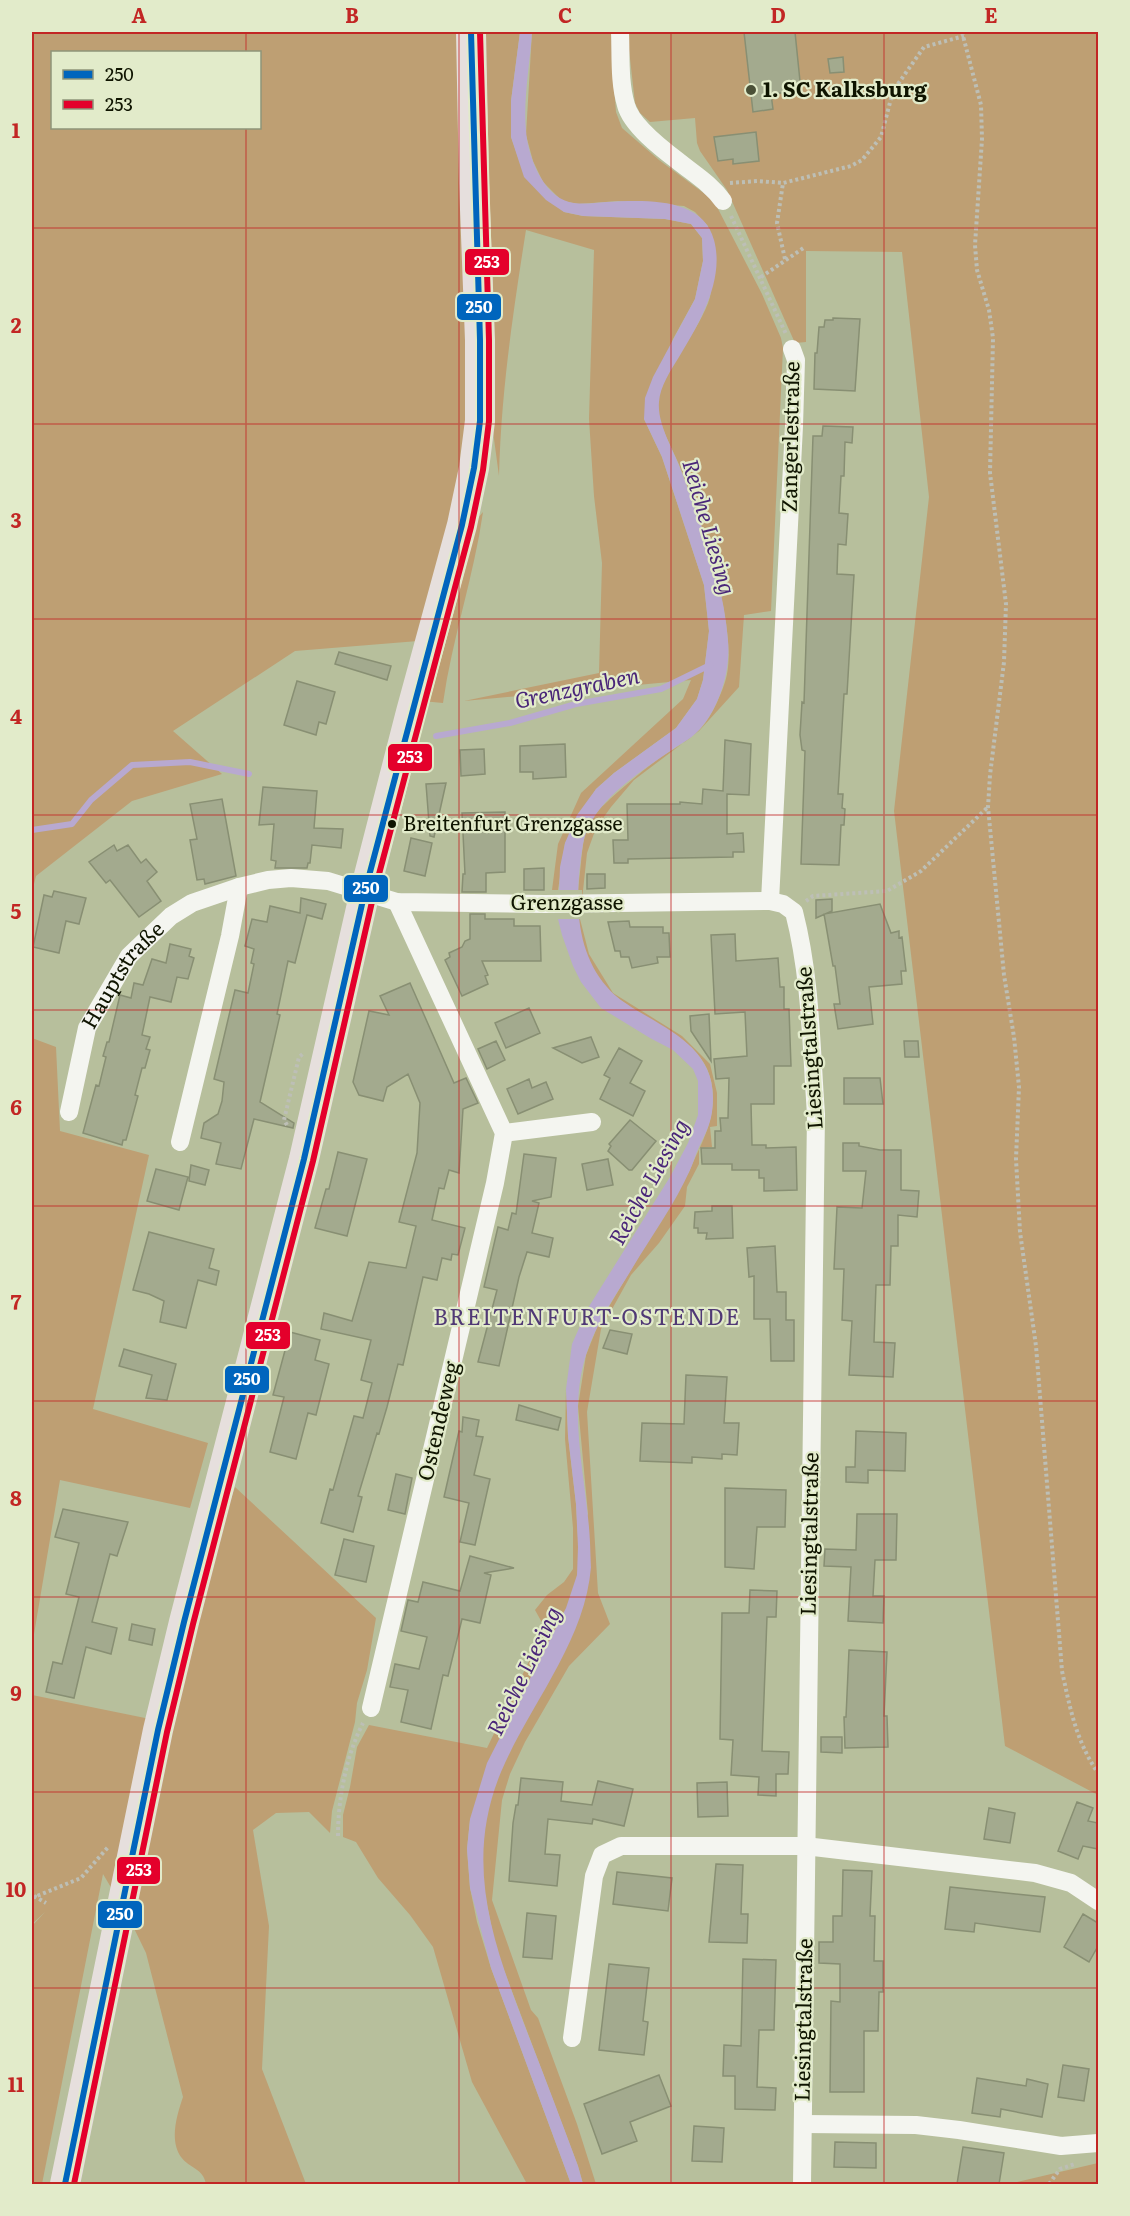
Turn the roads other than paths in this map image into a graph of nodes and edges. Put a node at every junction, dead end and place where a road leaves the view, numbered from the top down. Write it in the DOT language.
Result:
graph roads {
  1 [pos="471,32"];
  2 [pos="620,32"];
  3 [pos="719,195"];
  4 [pos="792,349"];
  5 [pos="239,887"];
  6 [pos="365,891"];
  7 [pos="770,900"];
  8 [pos="397,902"];
  9 [pos="69,1112"];
  10 [pos="592,1122"];
  11 [pos="504,1133"];
  12 [pos="180,1142"];
  13 [pos="370,1708"];
  14 [pos="806,1846"];
  15 [pos="1098,1901"];
  16 [pos="572,2038"];
  17 [pos="803,2124"];
  18 [pos="1098,2144"];
  19 [pos="65,2184"];
  20 [pos="802,2184"];
  1 -- 6 [label="main road"];
  2 -- 3 [label="street"];
  4 -- 7 [label="street, Zangerlestraße"];
  5 -- 6 [label="street, Hauptstraße"];
  5 -- 9 [label="street, Hauptstraße"];
  5 -- 12 [label="street"];
  6 -- 8 [label="street, Grenzgasse"];
  6 -- 19 [label="main road"];
  7 -- 8 [label="street, Grenzgasse"];
  7 -- 14 [label="street, Liesingtalstraße"];
  8 -- 11 [label="street"];
  10 -- 11 [label="street"];
  11 -- 13 [label="street, Ostendeweg"];
  14 -- 15 [label="street"];
  14 -- 16 [label="street"];
  14 -- 17 [label="street, Liesingtalstraße"];
  17 -- 18 [label="street"];
  17 -- 20 [label="street, Liesingtalstraße"];
}
